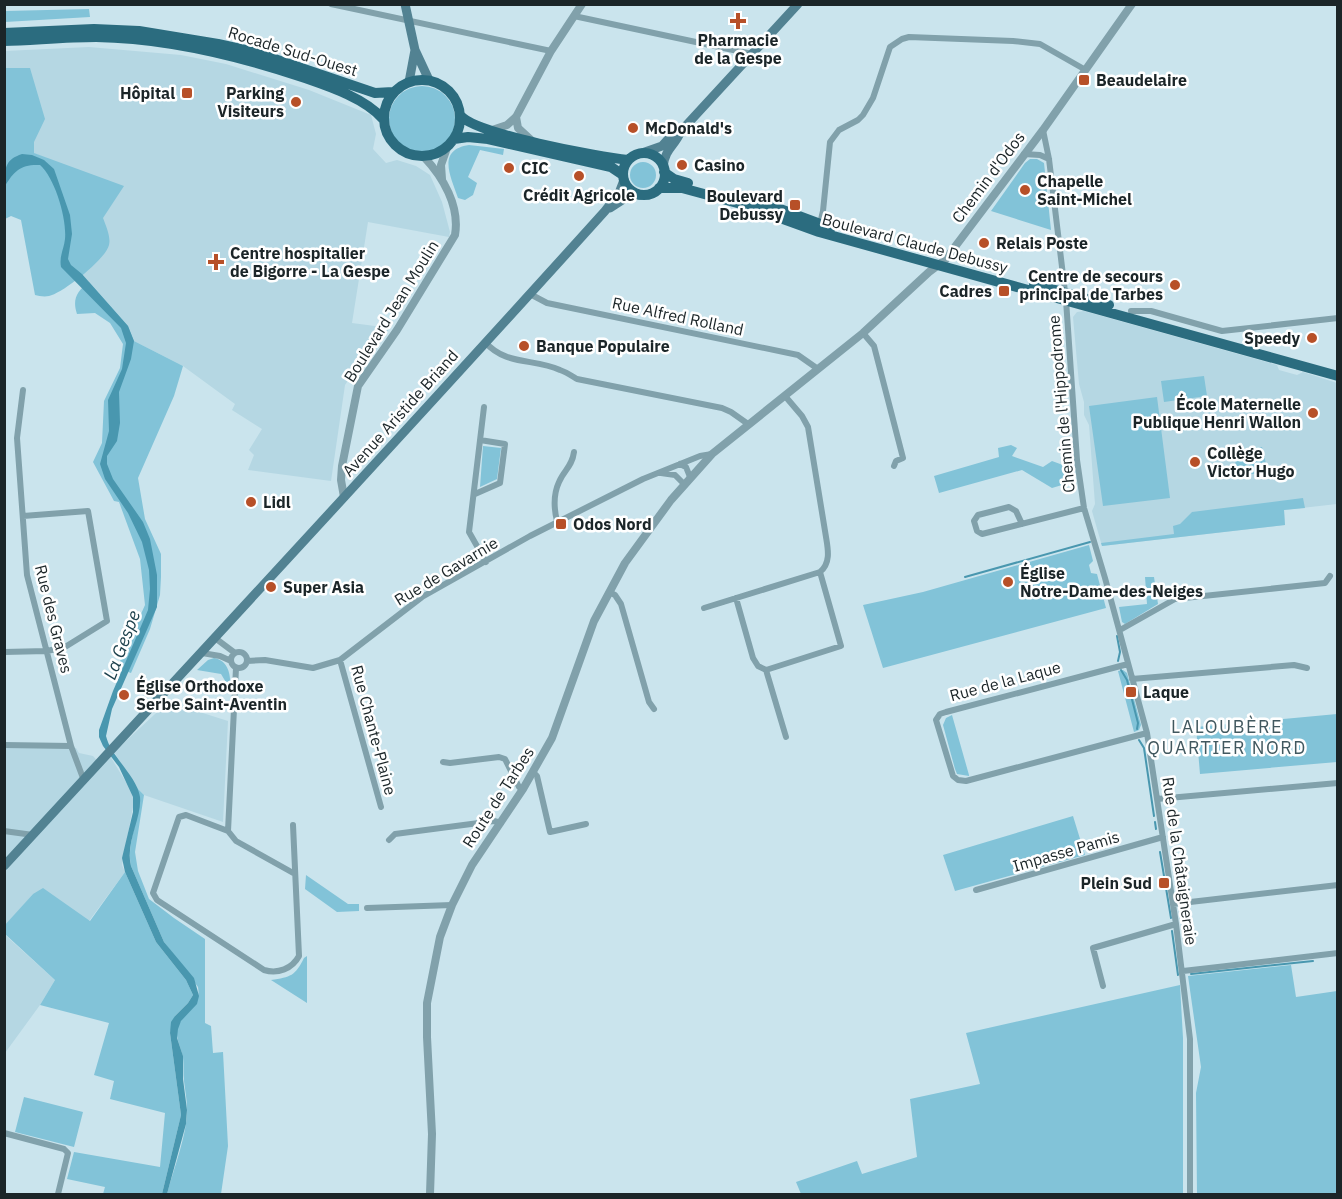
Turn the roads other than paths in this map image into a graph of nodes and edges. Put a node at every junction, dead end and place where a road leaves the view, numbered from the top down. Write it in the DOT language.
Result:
graph roads {
  1 [pos="332,4"];
  2 [pos="405,4"];
  3 [pos="582,4"];
  4 [pos="798,4"];
  5 [pos="1132,4"];
  6 [pos="574,16"];
  7 [pos="408,21"];
  8 [pos="4,33"];
  9 [pos="4,41"];
  10 [pos="415,50"];
  11 [pos="551,51"];
  12 [pos="752,54"];
  13 [pos="1084,69"];
  14 [pos="429,80"];
  15 [pos="409,82"];
  16 [pos="393,92"];
  17 [pos="460,115"];
  18 [pos="516,117"];
  19 [pos="383,118"];
  20 [pos="488,130"];
  21 [pos="681,130"];
  22 [pos="1042,130"];
  23 [pos="534,142"];
  24 [pos="450,143"];
  25 [pos="642,153"];
  26 [pos="1023,154"];
  27 [pos="424,157"];
  28 [pos="1048,159"];
  29 [pos="628,160"];
  30 [pos="664,169"];
  31 [pos="623,178"];
  32 [pos="442,180"];
  33 [pos="659,188"];
  34 [pos="640,195"];
  35 [pos="605,211"];
  36 [pos="819,225"];
  37 [pos="941,263"];
  38 [pos="530,294"];
  39 [pos="1065,296"];
  40 [pos="1131,311"];
  41 [pos="1338,318"];
  42 [pos="863,333"];
  43 [pos="485,342"];
  44 [pos="818,369"];
  45 [pos="1338,369"];
  46 [pos="1338,376"];
  47 [pos="23,390"];
  48 [pos="786,396"];
  49 [pos="484,407"];
  50 [pos="748,424"];
  51 [pos="480,440"];
  52 [pos="574,452"];
  53 [pos="712,454"];
  54 [pos="680,464"];
  55 [pos="894,466"];
  56 [pos="657,473"];
  57 [pos="687,480"];
  58 [pos="475,494"];
  59 [pos="344,496"];
  60 [pos="1084,508"];
  61 [pos="23,516"];
  62 [pos="557,521"];
  63 [pos="1022,524"];
  64 [pos="1094,538"];
  65 [pos="486,562"];
  66 [pos="820,572"];
  67 [pos="1330,576"];
  68 [pos="609,592"];
  69 [pos="736,598"];
  70 [pos="704,608"];
  71 [pos="1120,630"];
  72 [pos="216,637"];
  73 [pos="47,651"];
  74 [pos="4,652"];
  75 [pos="202,653"];
  76 [pos="235,653"];
  77 [pos="340,660"];
  78 [pos="231,661"];
  79 [pos="247,661"];
  80 [pos="1128,664"];
  81 [pos="236,668"];
  82 [pos="1307,668"];
  83 [pos="766,670"];
  84 [pos="1132,679"];
  85 [pos="654,709"];
  86 [pos="1147,733"];
  87 [pos="786,737"];
  88 [pos="4,745"];
  89 [pos="71,746"];
  90 [pos="443,762"];
  91 [pos="534,772"];
  92 [pos="83,778"];
  93 [pos="1338,783"];
  94 [pos="523,789"];
  95 [pos="1157,799"];
  96 [pos="381,807"];
  97 [pos="501,823"];
  98 [pos="586,824"];
  99 [pos="293,825"];
  100 [pos="4,831"];
  101 [pos="228,831"];
  102 [pos="33,835"];
  103 [pos="1163,837"];
  104 [pos="389,840"];
  105 [pos="4,866"];
  106 [pos="295,874"];
  107 [pos="1338,885"];
  108 [pos="976,890"];
  109 [pos="1173,904"];
  110 [pos="452,905"];
  111 [pos="367,908"];
  112 [pos="1176,924"];
  113 [pos="1338,954"];
  114 [pos="1183,971"];
  115 [pos="1103,986"];
  116 [pos="4,1133"];
  117 [pos="58,1194"];
  118 [pos="430,1194"];
  119 [pos="1190,1194"];
  1 -- 7 [label="street"];
  2 -- 7 [label="main road"];
  3 -- 6 [label="street"];
  4 -- 12 [label="main road"];
  5 -- 13 [label="street, Chemin d'Odos"];
  6 -- 11 [label="street"];
  6 -- 12 [label="street"];
  7 -- 10 [label="main road"];
  7 -- 11 [label="street"];
  8 -- 16 [label="main road, Rocade Sud-Ouest"];
  9 -- 19 [label="main road, Rocade Sud-Ouest"];
  10 -- 14 [label="main road"];
  10 -- 15 [label="main road"];
  11 -- 18 [label="street"];
  12 -- 21 [label="main road"];
  13 -- 22 [label="street, Chemin d'Odos"];
  13 -- 36 [label="street"];
  14 -- 15 [label="main road"];
  14 -- 17 [label="main road"];
  15 -- 16 [label="main road"];
  16 -- 19 [label="main road"];
  17 -- 20 [label="main road"];
  17 -- 24 [label="main road"];
  18 -- 20 [label="street"];
  18 -- 23 [label="street"];
  19 -- 27 [label="main road"];
  20 -- 23 [label="main road"];
  21 -- 25 [label="main road"];
  21 -- 30 [label="main road"];
  22 -- 26 [label="street, Chemin d'Odos"];
  22 -- 28 [label="street, Chemin de l'Hippodrome"];
  23 -- 29 [label="main road"];
  24 -- 27 [label="main road"];
  24 -- 31 [label="main road"];
  24 -- 32 [label="street"];
  25 -- 29 [label="main road"];
  25 -- 30 [label="main road"];
  26 -- 28 [label="street"];
  26 -- 37 [label="street, Chemin d'Odos"];
  27 -- 32 [label="street, Boulevard Jean Moulin"];
  28 -- 39 [label="street, Chemin de l'Hippodrome"];
  29 -- 31 [label="main road"];
  30 -- 33 [label="main road"];
  30 -- 36 [label="main road, Boulevard Claude Debussy"];
  31 -- 34 [label="main road"];
  31 -- 35 [label="main road, Avenue Aristide Briand"];
  32 -- 59 [label="street, Boulevard Jean Moulin"];
  33 -- 34 [label="main road"];
  33 -- 37 [label="main road, Boulevard Claude Debussy"];
  34 -- 35 [label="main road, Avenue Aristide Briand"];
  35 -- 38 [label="main road, Avenue Aristide Briand"];
  36 -- 37 [label="main road, Boulevard Claude Debussy"];
  37 -- 39 [label="main road, Boulevard Claude Debussy"];
  37 -- 42 [label="street, Chemin d'Odos"];
  38 -- 43 [label="main road, Avenue Aristide Briand"];
  38 -- 44 [label="street, Rue Alfred Rolland"];
  39 -- 40 [label="main road, Boulevard Claude Debussy"];
  39 -- 46 [label="main road, Boulevard Claude Debussy"];
  39 -- 60 [label="street, Chemin de l'Hippodrome"];
  40 -- 41 [label="street"];
  40 -- 45 [label="main road, Boulevard Claude Debussy"];
  42 -- 44 [label="street, Chemin d'Odos"];
  42 -- 55 [label="street"];
  43 -- 50 [label="street"];
  43 -- 59 [label="main road, Avenue Aristide Briand"];
  44 -- 48 [label="street, Chemin d'Odos"];
  47 -- 61 [label="street, Rue des Graves"];
  48 -- 50 [label="street, Chemin d'Odos"];
  48 -- 66 [label="street"];
  49 -- 51 [label="street"];
  50 -- 53 [label="street, Route de Tarbes"];
  51 -- 58 [label="street"];
  51 -- 58 [label="street"];
  52 -- 62 [label="street"];
  53 -- 54 [label="street, Rue de Gavarnie"];
  53 -- 57 [label="street, Route de Tarbes"];
  54 -- 56 [label="street, Rue de Gavarnie"];
  54 -- 57 [label="street"];
  56 -- 57 [label="street"];
  56 -- 62 [label="street, Rue de Gavarnie"];
  57 -- 68 [label="street, Route de Tarbes"];
  58 -- 65 [label="street"];
  59 -- 72 [label="main road, Avenue Aristide Briand"];
  60 -- 63 [label="street"];
  60 -- 64 [label="street, Chemin de l'Hippodrome"];
  61 -- 73 [label="street, Rue des Graves"];
  61 -- 73 [label="street"];
  62 -- 65 [label="street, Rue de Gavarnie"];
  63 -- 63 [label="street"];
  64 -- 71 [label="street, Rue de la Châtaigneraie"];
  65 -- 77 [label="street, Rue de Gavarnie"];
  66 -- 69 [label="street"];
  66 -- 83 [label="street"];
  67 -- 71 [label="street"];
  68 -- 85 [label="street"];
  68 -- 91 [label="street, Route de Tarbes"];
  69 -- 70 [label="street"];
  69 -- 83 [label="street"];
  71 -- 80 [label="street, Rue de la Châtaigneraie"];
  72 -- 75 [label="main road, Avenue Aristide Briand"];
  72 -- 76 [label="street"];
  73 -- 74 [label="street"];
  73 -- 89 [label="street, Rue des Graves"];
  75 -- 78 [label="street"];
  75 -- 92 [label="main road, Avenue Aristide Briand"];
  76 -- 78 [label="street"];
  76 -- 79 [label="street"];
  77 -- 79 [label="street, Rue de Gavarnie"];
  77 -- 96 [label="street, Rue Chante-Plaine"];
  78 -- 81 [label="street"];
  79 -- 81 [label="street"];
  80 -- 84 [label="street, Rue de la Châtaigneraie"];
  80 -- 86 [label="street, Rue de la Laque"];
  81 -- 101 [label="street"];
  82 -- 84 [label="street"];
  83 -- 87 [label="street"];
  84 -- 86 [label="street, Rue de la Châtaigneraie"];
  86 -- 95 [label="street, Rue de la Châtaigneraie"];
  88 -- 89 [label="street"];
  89 -- 92 [label="street, Rue des Graves"];
  90 -- 94 [label="street"];
  91 -- 94 [label="street, Route de Tarbes"];
  91 -- 98 [label="street"];
  92 -- 102 [label="main road, Avenue Aristide Briand"];
  93 -- 95 [label="street"];
  94 -- 97 [label="street, Route de Tarbes"];
  95 -- 103 [label="street, Rue de la Châtaigneraie"];
  97 -- 104 [label="street"];
  97 -- 110 [label="street, Route de Tarbes"];
  99 -- 106 [label="street"];
  100 -- 102 [label="street"];
  101 -- 106 [label="street"];
  101 -- 106 [label="street"];
  102 -- 105 [label="main road, Avenue Aristide Briand"];
  103 -- 108 [label="street, Impasse Pamis"];
  103 -- 109 [label="street, Rue de la Châtaigneraie"];
  107 -- 109 [label="street"];
  109 -- 112 [label="street, Rue de la Châtaigneraie"];
  110 -- 111 [label="street"];
  110 -- 118 [label="street, Route de Tarbes"];
  112 -- 114 [label="street, Rue de la Châtaigneraie"];
  112 -- 115 [label="street"];
  113 -- 114 [label="street"];
  114 -- 119 [label="street, Rue de la Châtaigneraie"];
  116 -- 117 [label="street"];
}
